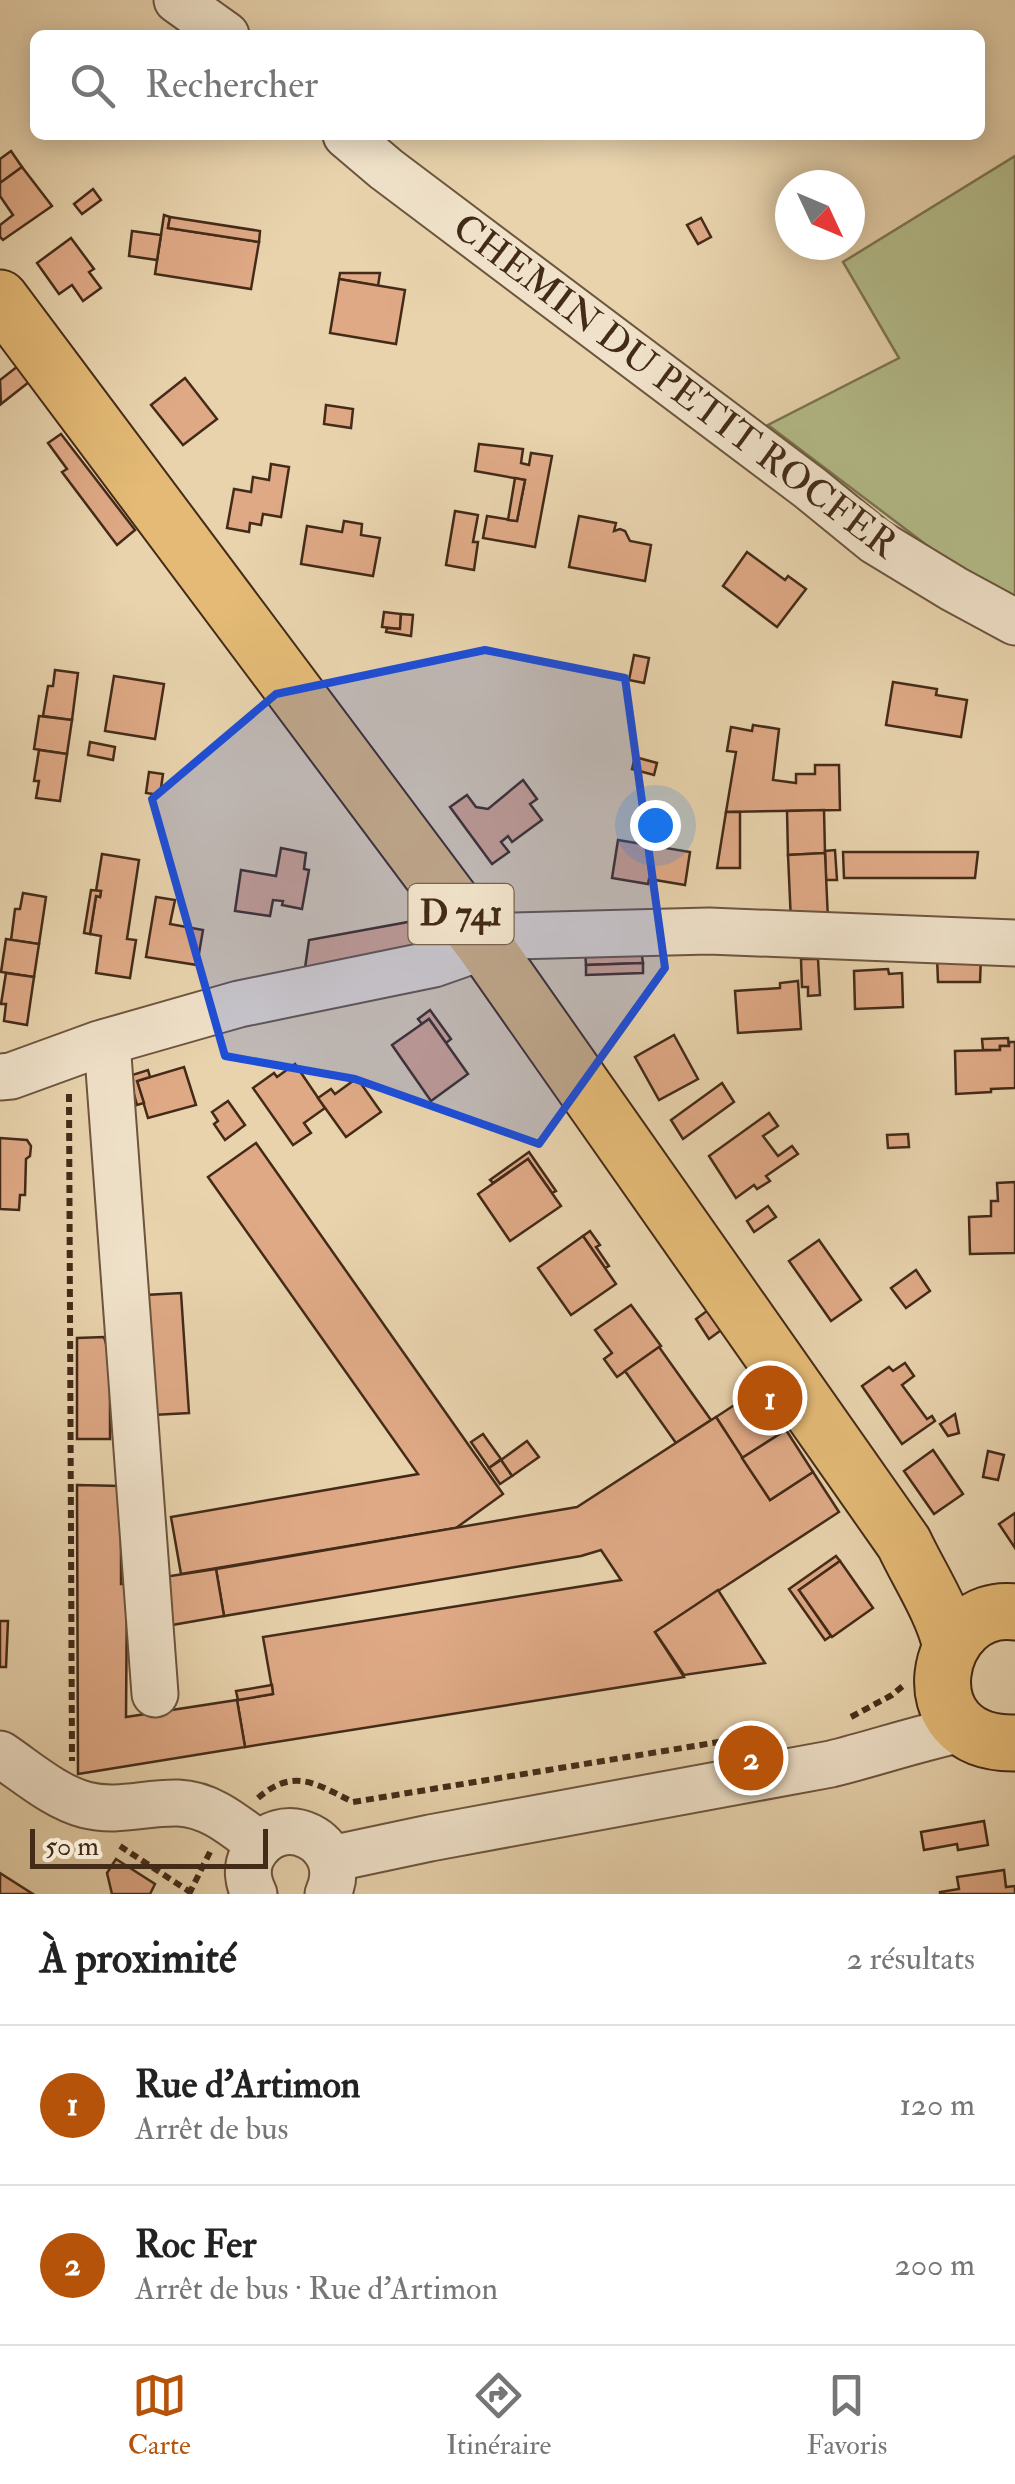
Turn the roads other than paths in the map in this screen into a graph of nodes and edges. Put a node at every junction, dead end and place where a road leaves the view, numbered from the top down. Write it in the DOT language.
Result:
graph roads {
  1 [pos="177,0"];
  2 [pos="219,30"];
  3 [pos="352,140"];
  4 [pos="0,298"];
  5 [pos="1015,622"];
  6 [pos="1015,943"];
  7 [pos="485,946"];
  8 [pos="88,1048"];
  9 [pos="5,1077"];
  10 [pos="904,1543"];
  11 [pos="1004,1613"];
  12 [pos="934,1669"];
  13 [pos="155,1694"];
  14 [pos="1001,1740"];
  15 [pos="0,1754"];
  16 [pos="832,1764"];
  17 [pos="246,1834"];
  18 [pos="329,1877"];
  19 [pos="254,1894"];
  1 -- 2 [label="street"];
  3 -- 5 [label="street, CHEMIN DU PETIT ROCFER"];
  4 -- 7 [label="main road, D 741"];
  6 -- 7 [label="street"];
  7 -- 8 [label="street"];
  7 -- 10 [label="main road, D 741"];
  8 -- 9 [label="street"];
  8 -- 13 [label="street"];
  10 -- 11 [label="main road, D 741"];
  10 -- 12 [label="main road, D 741"];
  11 -- 12 [label="main road"];
  12 -- 14 [label="main road"];
  12 -- 16 [label="street"];
  14 -- 16 [label="street"];
  15 -- 17 [label="street"];
  16 -- 18 [label="street"];
  17 -- 18 [label="street"];
  17 -- 19 [label="street"];
}
